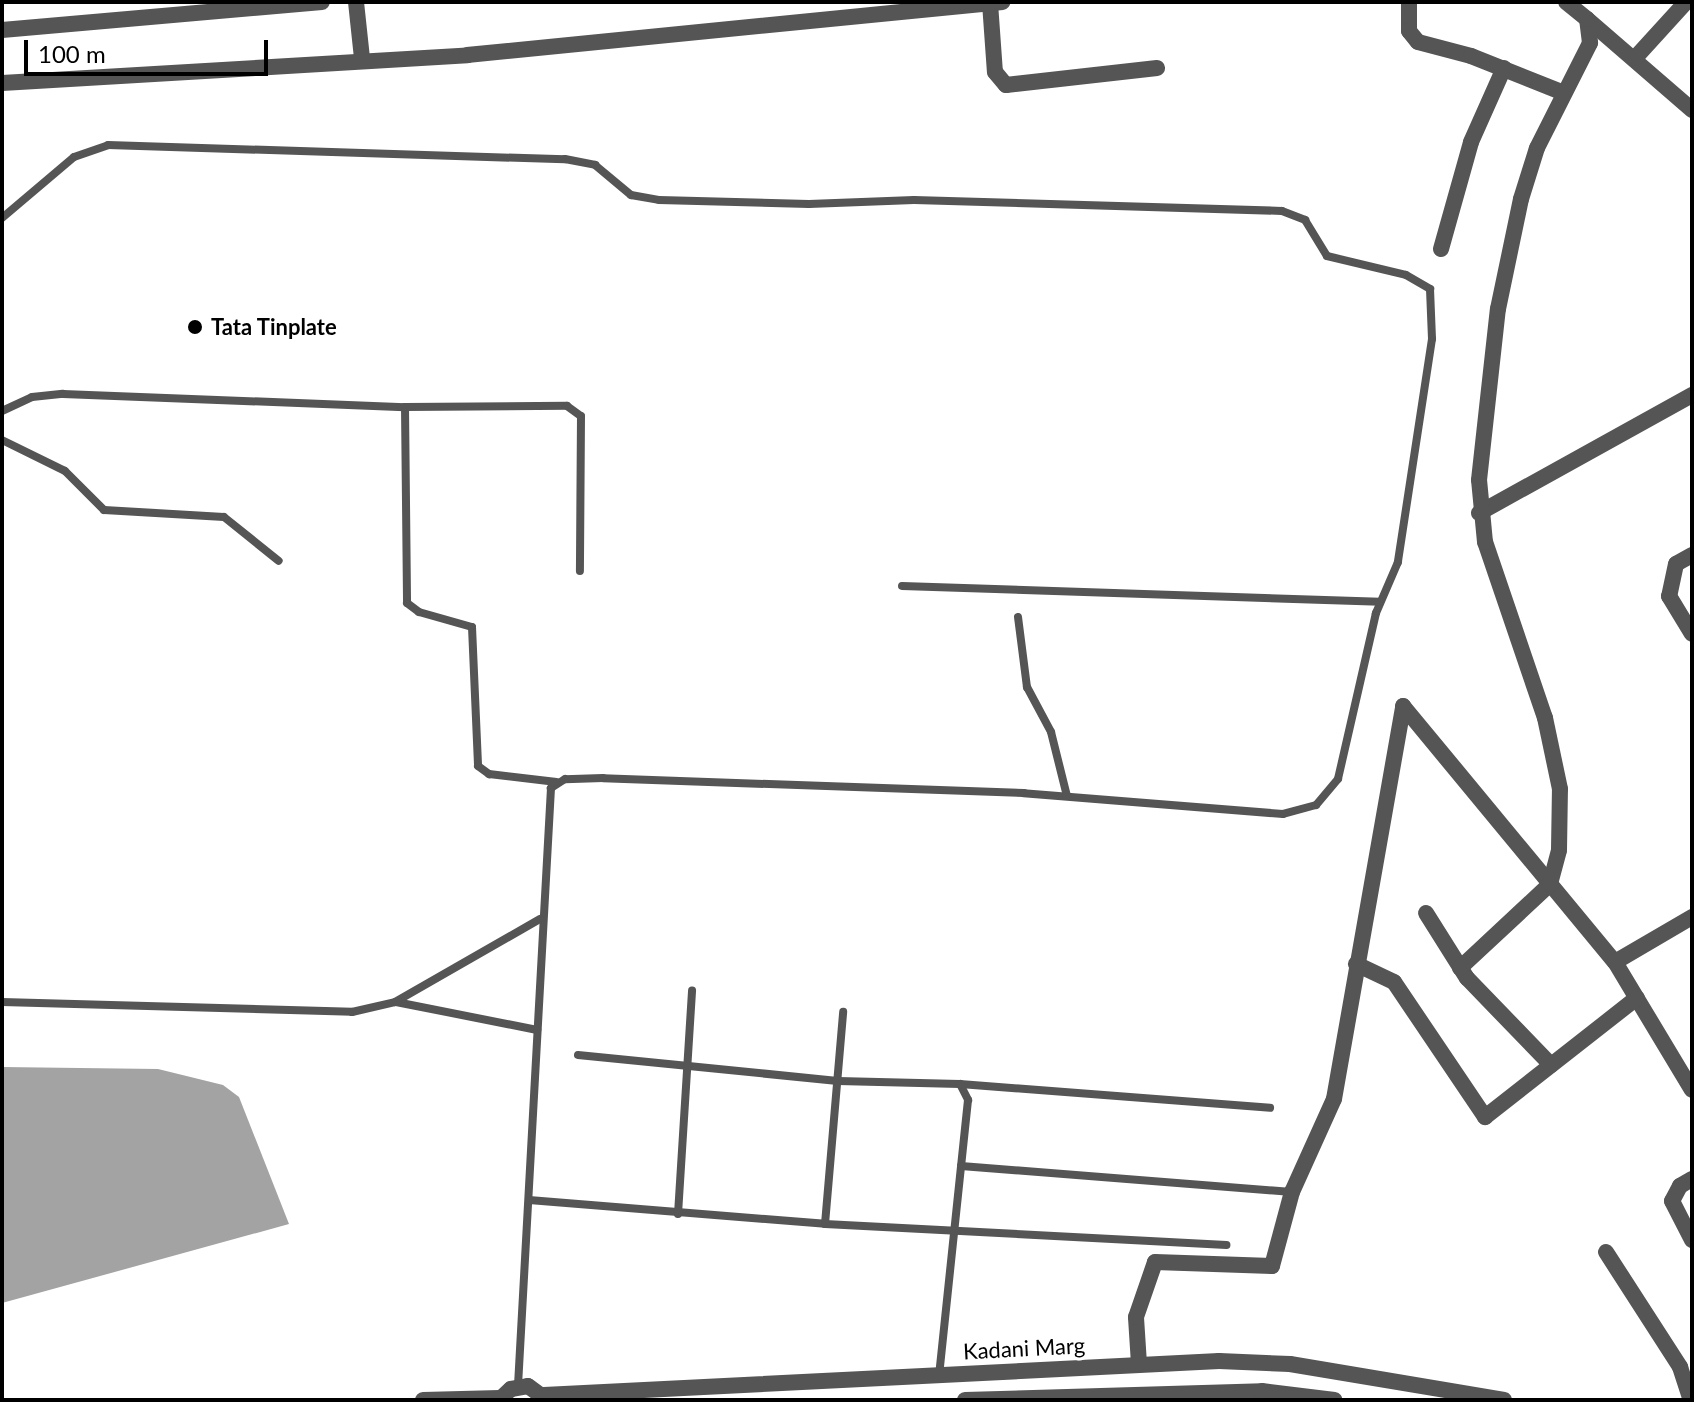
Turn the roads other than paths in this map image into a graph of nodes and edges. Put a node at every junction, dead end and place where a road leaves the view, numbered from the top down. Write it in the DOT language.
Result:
graph roads {
  1 [pos="322,2"];
  2 [pos="356,2"];
  3 [pos="803,2"];
  4 [pos="1409,2"];
  5 [pos="1686,2"];
  6 [pos="996,3"];
  7 [pos="1580,8"];
  8 [pos="804,21"];
  9 [pos="2,30"];
  10 [pos="1636,57"];
  11 [pos="362,58"];
  12 [pos="1157,68"];
  13 [pos="1504,68"];
  14 [pos="2,83"];
  15 [pos="1564,93"];
  16 [pos="1692,110"];
  17 [pos="2,218"];
  18 [pos="1441,249"];
  19 [pos="1690,401"];
  20 [pos="405,407"];
  21 [pos="2,411"];
  22 [pos="2,440"];
  23 [pos="1479,513"];
  24 [pos="1692,555"];
  25 [pos="279,561"];
  26 [pos="580,571"];
  27 [pos="902,586"];
  28 [pos="1380,602"];
  29 [pos="1018,617"];
  30 [pos="1692,634"];
  31 [pos="557,782"];
  32 [pos="1067,796"];
  33 [pos="1550,884"];
  34 [pos="1426,913"];
  35 [pos="1692,917"];
  36 [pos="540,919"];
  37 [pos="1615,962"];
  38 [pos="1356,964"];
  39 [pos="1460,968"];
  40 [pos="692,990"];
  41 [pos="1637,998"];
  42 [pos="2,1002"];
  43 [pos="395,1002"];
  44 [pos="843,1012"];
  45 [pos="537,1030"];
  46 [pos="578,1055"];
  47 [pos="1551,1065"];
  48 [pos="685,1067"];
  49 [pos="838,1081"];
  50 [pos="960,1084"];
  51 [pos="1692,1090"];
  52 [pos="1270,1108"];
  53 [pos="961,1166"];
  54 [pos="1692,1179"];
  55 [pos="1292,1192"];
  56 [pos="529,1200"];
  57 [pos="678,1214"];
  58 [pos="825,1224"];
  59 [pos="955,1231"];
  60 [pos="1692,1240"];
  61 [pos="1226,1245"];
  62 [pos="1606,1252"];
  63 [pos="1139,1364"];
  64 [pos="939,1374"];
  65 [pos="518,1386"];
  66 [pos="546,1398"];
  67 [pos="499,1399"];
  68 [pos="423,1400"];
  69 [pos="965,1400"];
  70 [pos="1334,1400"];
  71 [pos="1504,1400"];
  72 [pos="1691,1400"];
  1 -- 9 [label="street"];
  2 -- 11 [label="street"];
  3 -- 8 [label="street"];
  4 -- 13 [label="street"];
  5 -- 10 [label="street"];
  6 -- 8 [label="street"];
  6 -- 12 [label="street"];
  7 -- 10 [label="street"];
  7 -- 15 [label="street"];
  8 -- 11 [label="street"];
  10 -- 16 [label="street"];
  11 -- 14 [label="street"];
  13 -- 15 [label="street"];
  13 -- 18 [label="street"];
  15 -- 23 [label="street"];
  17 -- 28 [label="lane"];
  19 -- 23 [label="street"];
  20 -- 21 [label="lane"];
  20 -- 26 [label="lane"];
  20 -- 31 [label="lane"];
  22 -- 25 [label="lane"];
  23 -- 33 [label="street"];
  24 -- 30 [label="street"];
  27 -- 28 [label="lane"];
  28 -- 32 [label="lane"];
  29 -- 32 [label="lane"];
  31 -- 32 [label="lane"];
  31 -- 36 [label="lane"];
  33 -- 37 [label="street"];
  33 -- 38 [label="street"];
  33 -- 39 [label="street"];
  34 -- 39 [label="street"];
  35 -- 37 [label="street"];
  36 -- 43 [label="lane"];
  36 -- 45 [label="lane"];
  37 -- 41 [label="street"];
  38 -- 47 [label="street"];
  38 -- 55 [label="street"];
  39 -- 47 [label="street"];
  40 -- 48 [label="lane"];
  41 -- 47 [label="street"];
  41 -- 51 [label="street"];
  42 -- 43 [label="lane"];
  43 -- 45 [label="lane"];
  44 -- 49 [label="lane"];
  45 -- 56 [label="lane"];
  46 -- 48 [label="lane"];
  48 -- 49 [label="lane"];
  48 -- 57 [label="lane"];
  49 -- 50 [label="lane"];
  49 -- 58 [label="lane"];
  50 -- 52 [label="lane"];
  50 -- 53 [label="lane"];
  53 -- 55 [label="lane"];
  53 -- 59 [label="lane"];
  54 -- 60 [label="street"];
  55 -- 63 [label="street"];
  56 -- 57 [label="lane"];
  56 -- 65 [label="lane"];
  57 -- 58 [label="lane"];
  58 -- 59 [label="lane"];
  59 -- 61 [label="lane"];
  59 -- 64 [label="lane"];
  62 -- 72 [label="street"];
  63 -- 64 [label="street, Kadani Marg"];
  63 -- 71 [label="street, Kadani Marg"];
  64 -- 66 [label="street, Kadani Marg"];
  65 -- 66 [label="street"];
  65 -- 67 [label="street"];
  67 -- 68 [label="street"];
  69 -- 70 [label="street"];
}
